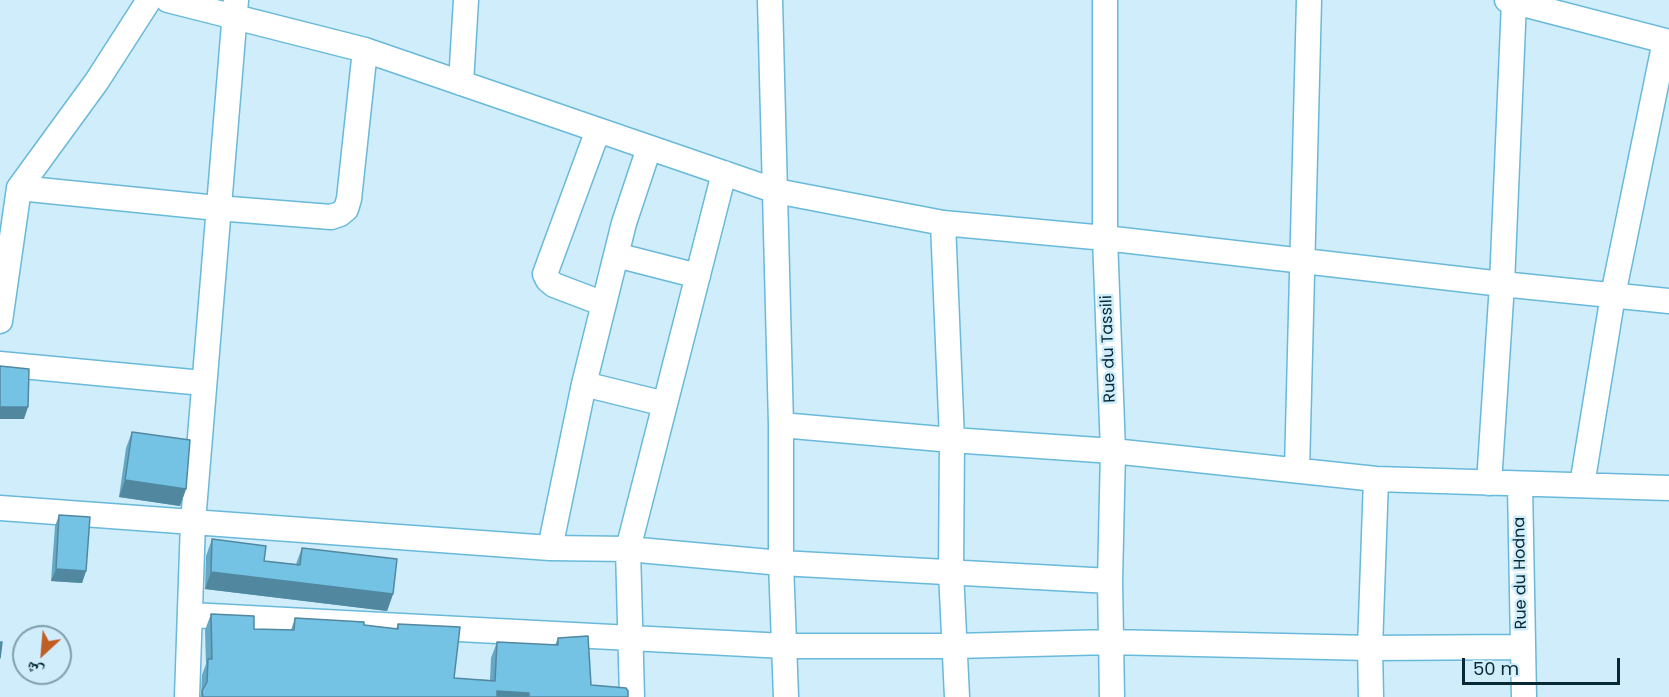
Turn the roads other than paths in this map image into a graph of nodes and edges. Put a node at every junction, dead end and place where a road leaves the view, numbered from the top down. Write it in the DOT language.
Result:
graph roads {
  1 [pos="149,0"];
  2 [pos="168,0"];
  3 [pos="466,0"];
  4 [pos="770,0"];
  5 [pos="1105,0"];
  6 [pos="1309,0"];
  7 [pos="1510,1"];
  8 [pos="235,9"];
  9 [pos="1667,42"];
  10 [pos="365,50"];
  11 [pos="461,83"];
  12 [pos="598,130"];
  13 [pos="649,148"];
  14 [pos="724,173"];
  15 [pos="19,188"];
  16 [pos="776,191"];
  17 [pos="217,208"];
  18 [pos="943,223"];
  19 [pos="1105,238"];
  20 [pos="616,255"];
  21 [pos="1302,261"];
  22 [pos="698,276"];
  23 [pos="1502,284"];
  24 [pos="1613,295"];
  25 [pos="1669,301"];
  26 [pos="604,304"];
  27 [pos="0,321"];
  28 [pos="0,364"];
  29 [pos="203,383"];
  30 [pos="584,384"];
  31 [pos="665,404"];
  32 [pos="781,425"];
  33 [pos="952,440"];
  34 [pos="1113,451"];
  35 [pos="1297,470"];
  36 [pos="1376,479"];
  37 [pos="1489,483"];
  38 [pos="1520,485"];
  39 [pos="1582,485"];
  40 [pos="1669,488"];
  41 [pos="0,508"];
  42 [pos="193,522"];
  43 [pos="550,548"];
  44 [pos="628,549"];
  45 [pos="781,563"];
  46 [pos="951,573"];
  47 [pos="1110,581"];
  48 [pos="191,615"];
  49 [pos="630,639"];
  50 [pos="1110,642"];
  51 [pos="784,646"];
  52 [pos="955,646"];
  53 [pos="1522,646"];
  54 [pos="1370,648"];
  55 [pos="187,697"];
  56 [pos="632,697"];
  57 [pos="786,697"];
  58 [pos="957,697"];
  59 [pos="1112,697"];
  60 [pos="1371,697"];
  61 [pos="1524,697"];
  1 -- 15 [label="street"];
  2 -- 8 [label="street"];
  3 -- 11 [label="street"];
  4 -- 16 [label="street"];
  5 -- 19 [label="street, Rue du Tassili"];
  6 -- 21 [label="street"];
  7 -- 9 [label="street"];
  7 -- 23 [label="street"];
  8 -- 10 [label="street"];
  8 -- 17 [label="street"];
  9 -- 24 [label="street"];
  10 -- 11 [label="street"];
  10 -- 17 [label="street"];
  11 -- 12 [label="street"];
  12 -- 13 [label="street"];
  12 -- 26 [label="street"];
  13 -- 14 [label="street"];
  13 -- 20 [label="street"];
  14 -- 16 [label="street"];
  14 -- 22 [label="street"];
  15 -- 17 [label="street"];
  15 -- 27 [label="street"];
  16 -- 18 [label="street"];
  16 -- 32 [label="street"];
  17 -- 29 [label="street"];
  18 -- 19 [label="street"];
  18 -- 33 [label="street"];
  19 -- 21 [label="street"];
  19 -- 34 [label="street, Rue du Tassili"];
  20 -- 22 [label="street"];
  20 -- 26 [label="street"];
  21 -- 23 [label="street"];
  21 -- 35 [label="street"];
  22 -- 31 [label="street"];
  23 -- 24 [label="street"];
  23 -- 37 [label="street"];
  24 -- 25 [label="street"];
  24 -- 39 [label="street"];
  26 -- 30 [label="street"];
  28 -- 29 [label="street"];
  29 -- 42 [label="street"];
  30 -- 31 [label="street"];
  30 -- 43 [label="street"];
  31 -- 44 [label="street"];
  32 -- 33 [label="street"];
  32 -- 45 [label="street"];
  33 -- 34 [label="street"];
  33 -- 46 [label="street"];
  34 -- 35 [label="street"];
  34 -- 47 [label="street, Rue du Tassili"];
  35 -- 36 [label="street"];
  36 -- 37 [label="street"];
  36 -- 54 [label="street"];
  37 -- 38 [label="street"];
  38 -- 39 [label="street"];
  38 -- 53 [label="street, Rue du Hodna"];
  39 -- 40 [label="street"];
  41 -- 42 [label="street"];
  42 -- 43 [label="street"];
  42 -- 48 [label="street"];
  43 -- 44 [label="street"];
  44 -- 45 [label="street"];
  44 -- 49 [label="street"];
  45 -- 46 [label="street"];
  45 -- 51 [label="street"];
  46 -- 47 [label="street"];
  46 -- 52 [label="street"];
  47 -- 50 [label="street, Rue du Tassili"];
  48 -- 49 [label="street"];
  48 -- 55 [label="street"];
  49 -- 51 [label="street"];
  49 -- 56 [label="street"];
  50 -- 52 [label="street"];
  50 -- 54 [label="street"];
  50 -- 59 [label="street, Rue du Tassili"];
  51 -- 52 [label="street"];
  51 -- 57 [label="street"];
  52 -- 58 [label="street"];
  53 -- 54 [label="street"];
  53 -- 61 [label="street, Rue du Hodna"];
  54 -- 60 [label="street"];
}
